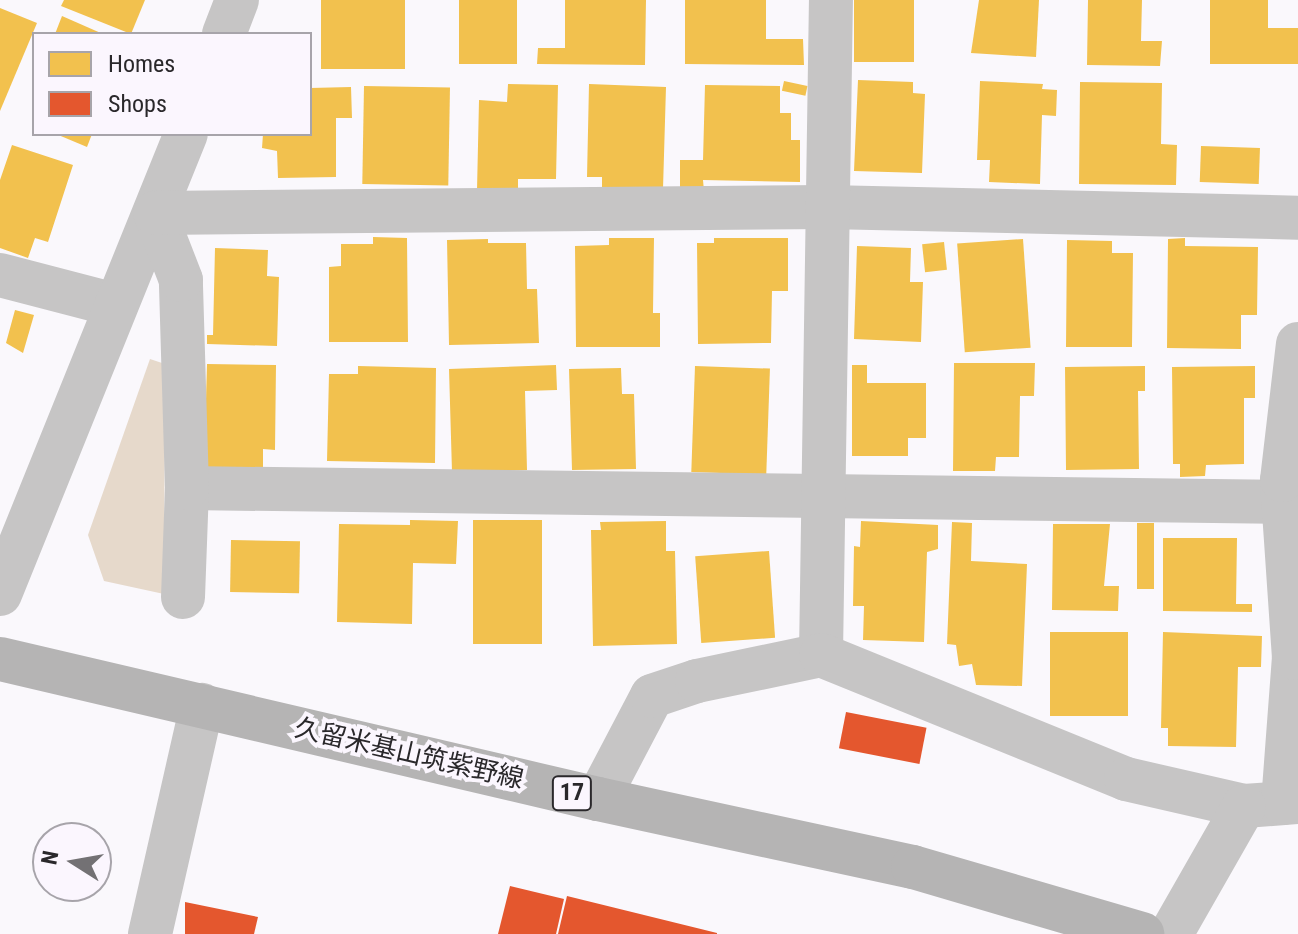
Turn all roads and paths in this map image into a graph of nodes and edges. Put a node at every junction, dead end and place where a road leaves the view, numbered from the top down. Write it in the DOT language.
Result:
graph roads {
  1 [pos="237,0"];
  2 [pos="831,0"];
  3 [pos="225,32"];
  4 [pos="185,136"];
  5 [pos="827,207"];
  6 [pos="155,213"];
  7 [pos="1298,218"];
  8 [pos="0,275"];
  9 [pos="115,305"];
  10 [pos="1298,344"];
  11 [pos="187,488"];
  12 [pos="823,499"];
  13 [pos="1282,502"];
  14 [pos="0,594"];
  15 [pos="183,597"];
  16 [pos="821,655"];
  17 [pos="0,659"];
  18 [pos="202,705"];
  19 [pos="598,799"];
  20 [pos="1275,803"];
  21 [pos="150,934"];
  22 [pos="1142,934"];
  23 [pos="1171,934"];
  1 -- 3 [label="street"];
  2 -- 5 [label="street"];
  4 -- 6 [label="street"];
  5 -- 6 [label="street"];
  5 -- 7 [label="street"];
  5 -- 12 [label="street"];
  6 -- 9 [label="street"];
  6 -- 11 [label="street"];
  8 -- 9 [label="street"];
  9 -- 14 [label="street"];
  10 -- 13 [label="street"];
  11 -- 12 [label="street"];
  11 -- 15 [label="street"];
  12 -- 13 [label="street"];
  12 -- 16 [label="street"];
  13 -- 20 [label="street"];
  16 -- 19 [label="street"];
  16 -- 20 [label="street"];
  17 -- 18 [label="main road, 久留米基山筑紫野線 / 17"];
  18 -- 19 [label="main road, 久留米基山筑紫野線 / 17"];
  18 -- 21 [label="street"];
  19 -- 22 [label="main road, 久留米基山筑紫野線 / 17"];
  20 -- 23 [label="street"];
}
